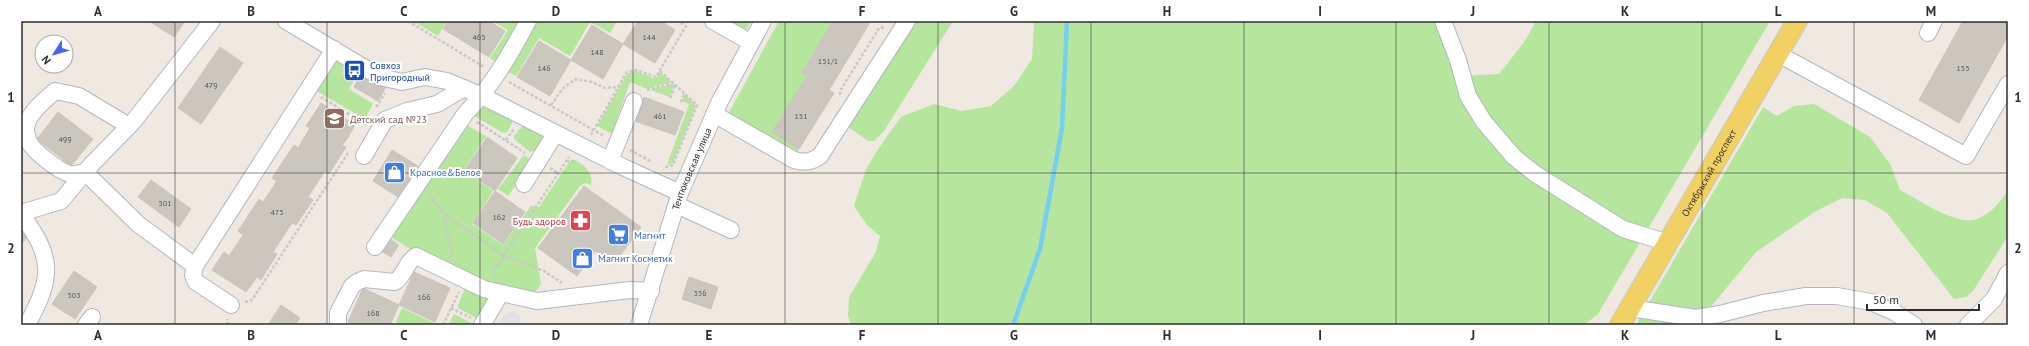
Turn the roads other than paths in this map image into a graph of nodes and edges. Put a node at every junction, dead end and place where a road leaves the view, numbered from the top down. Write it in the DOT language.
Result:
graph roads {
  1 [pos="212,21"];
  2 [pos="286,21"];
  3 [pos="528,21"];
  4 [pos="712,21"];
  5 [pos="763,21"];
  6 [pos="907,21"];
  7 [pos="1443,21"];
  8 [pos="1798,21"];
  9 [pos="306,26"];
  10 [pos="750,42"];
  11 [pos="334,49"];
  12 [pos="1778,54"];
  13 [pos="2008,84"];
  14 [pos="464,88"];
  15 [pos="482,96"];
  16 [pos="634,100"];
  17 [pos="714,114"];
  18 [pos="129,126"];
  19 [pos="555,134"];
  20 [pos="357,154"];
  21 [pos="610,161"];
  22 [pos="85,172"];
  23 [pos="524,184"];
  24 [pos="678,199"];
  25 [pos="21,214"];
  26 [pos="731,230"];
  27 [pos="1669,244"];
  28 [pos="375,247"];
  29 [pos="195,266"];
  30 [pos="2008,273"];
  31 [pos="651,291"];
  32 [pos="497,292"];
  33 [pos="230,305"];
  34 [pos="1625,317"];
  35 [pos="483,324"];
  36 [pos="27,325"];
  37 [pos="338,325"];
  38 [pos="639,325"];
  39 [pos="1914,325"];
  40 [pos="1968,325"];
  1 -- 18 [label="street"];
  2 -- 9 [label="street"];
  3 -- 15 [label="street"];
  4 -- 10 [label="street"];
  5 -- 10 [label="street, Тентюковская улица"];
  6 -- 17 [label="street"];
  7 -- 27 [label="street"];
  8 -- 12 [label="main road, Октябрьский проспект"];
  9 -- 11 [label="street"];
  10 -- 17 [label="street, Тентюковская улица"];
  11 -- 14 [label="street"];
  11 -- 29 [label="street"];
  12 -- 13 [label="street"];
  12 -- 27 [label="main road, Октябрьский проспект"];
  14 -- 15 [label="street"];
  14 -- 20 [label="street"];
  15 -- 19 [label="street"];
  15 -- 28 [label="street"];
  16 -- 21 [label="street"];
  17 -- 24 [label="street, Тентюковская улица"];
  18 -- 22 [label="street"];
  18 -- 22 [label="street"];
  19 -- 21 [label="street"];
  19 -- 23 [label="street"];
  21 -- 24 [label="street"];
  22 -- 25 [label="street"];
  22 -- 29 [label="street"];
  24 -- 26 [label="street"];
  24 -- 31 [label="street, Тентюковская улица"];
  25 -- 36 [label="street"];
  27 -- 34 [label="main road, Октябрьский проспект"];
  29 -- 33 [label="street"];
  30 -- 40 [label="street"];
  31 -- 32 [label="street"];
  31 -- 38 [label="street, Тентюковская улица"];
  32 -- 35 [label="street"];
  32 -- 37 [label="street"];
  34 -- 39 [label="street"];
}
